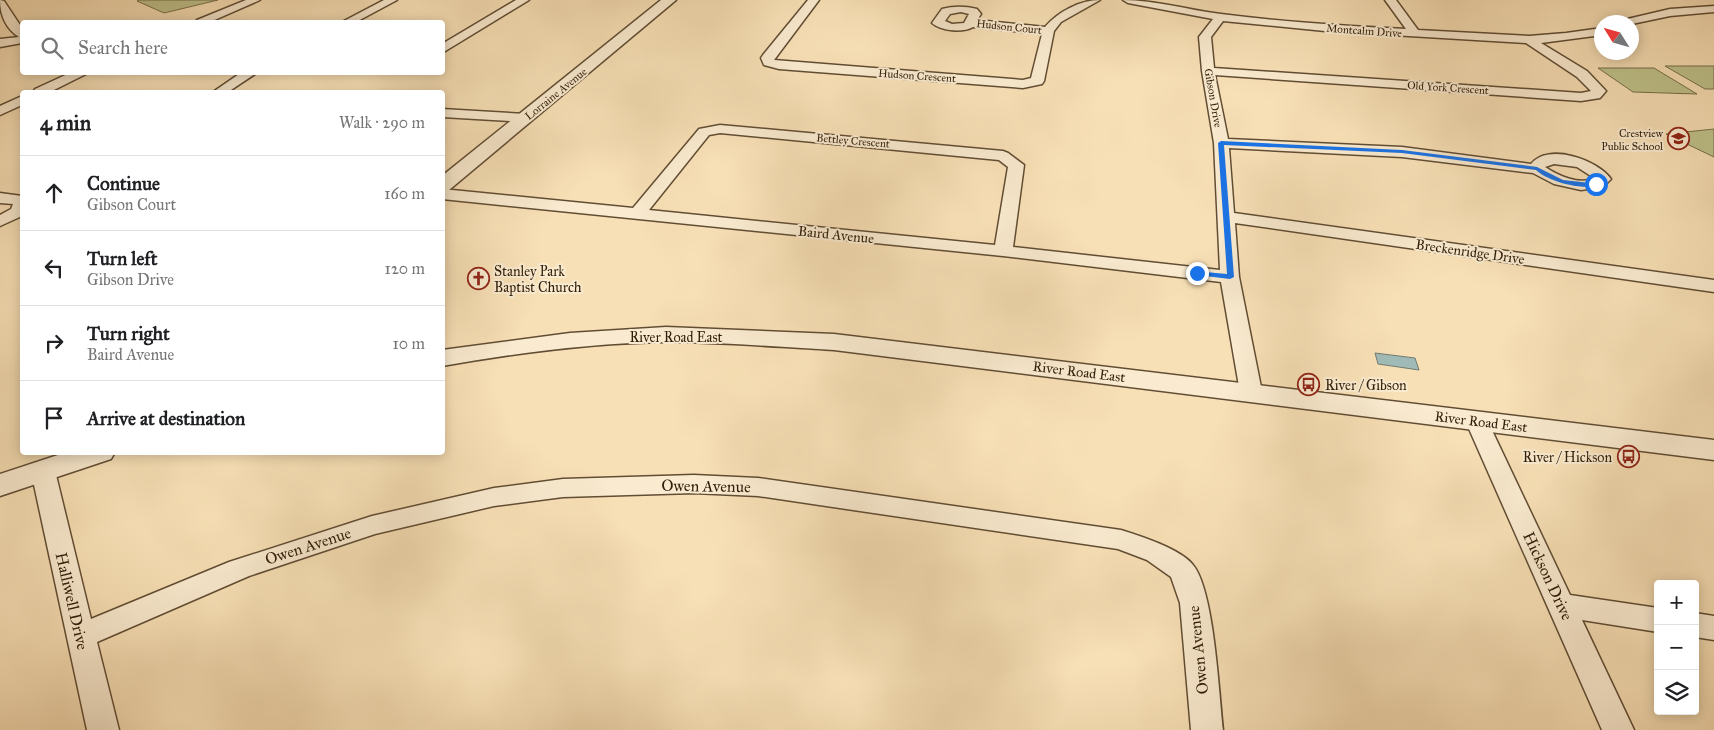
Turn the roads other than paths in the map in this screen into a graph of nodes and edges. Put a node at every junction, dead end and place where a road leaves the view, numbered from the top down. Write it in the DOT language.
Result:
graph roads {
  1 [pos="255,0"];
  2 [pos="392,0"];
  3 [pos="524,0"];
  4 [pos="669,0"];
  5 [pos="814,0"];
  6 [pos="1095,0"];
  7 [pos="1128,0"];
  8 [pos="1390,0"];
  9 [pos="1659,2"];
  10 [pos="0,3"];
  11 [pos="1714,9"];
  12 [pos="1681,10"];
  13 [pos="1220,17"];
  14 [pos="1639,19"];
  15 [pos="206,20"];
  16 [pos="352,20"];
  17 [pos="970,23"];
  18 [pos="19,31"];
  19 [pos="1048,31"];
  20 [pos="0,32"];
  21 [pos="1594,32"];
  22 [pos="1415,34"];
  23 [pos="20,40"];
  24 [pos="1529,40"];
  25 [pos="0,43"];
  26 [pos="445,47"];
  27 [pos="1208,71"];
  28 [pos="77,75"];
  29 [pos="247,75"];
  30 [pos="44,90"];
  31 [pos="223,90"];
  32 [pos="20,101"];
  33 [pos="0,113"];
  34 [pos="445,113"];
  35 [pos="20,115"];
  36 [pos="525,118"];
  37 [pos="1221,143"];
  38 [pos="1537,169"];
  39 [pos="445,184"];
  40 [pos="445,194"];
  41 [pos="0,198"];
  42 [pos="20,202"];
  43 [pos="20,209"];
  44 [pos="638,213"];
  45 [pos="1226,217"];
  46 [pos="0,221"];
  47 [pos="1002,251"];
  48 [pos="1230,277"];
  49 [pos="1714,286"];
  50 [pos="445,358"];
  51 [pos="1251,392"];
  52 [pos="1477,422"];
  53 [pos="1714,450"];
  54 [pos="91,455"];
  55 [pos="43,471"];
  56 [pos="0,485"];
  57 [pos="1561,605"];
  58 [pos="1654,619"];
  59 [pos="1699,626"];
  60 [pos="1714,628"];
  61 [pos="80,636"];
  62 [pos="103,730"];
  63 [pos="1207,730"];
  64 [pos="1618,730"];
  1 -- 15 [label="street"];
  2 -- 16 [label="street"];
  3 -- 26 [label="street"];
  4 -- 36 [label="street, Lorraine Avenue"];
  5 -- 19 [label="street, Hudson Crescent"];
  6 -- 19 [label="street"];
  7 -- 13 [label="street, Montcalm Drive"];
  8 -- 22 [label="street"];
  9 -- 12 [label="street"];
  10 -- 18 [label="street"];
  11 -- 12 [label="street"];
  12 -- 14 [label="street"];
  13 -- 22 [label="street, Montcalm Drive"];
  13 -- 27 [label="street, Gibson Drive"];
  17 -- 19 [label="street, Hudson Court"];
  18 -- 20 [label="street"];
  21 -- 24 [label="street, Montcalm Drive"];
  22 -- 24 [label="street, Montcalm Drive"];
  23 -- 25 [label="street"];
  24 -- 27 [label="street, Old York Crescent"];
  27 -- 37 [label="street, Gibson Drive"];
  28 -- 30 [label="street"];
  29 -- 31 [label="street"];
  32 -- 33 [label="street"];
  33 -- 35 [label="street"];
  34 -- 36 [label="street"];
  36 -- 39 [label="street, Lorraine Avenue"];
  37 -- 38 [label="street"];
  37 -- 45 [label="street, Gibson Drive"];
  40 -- 44 [label="street, Baird Avenue"];
  41 -- 42 [label="street"];
  43 -- 46 [label="street"];
  44 -- 47 [label="street, Baird Avenue"];
  44 -- 47 [label="street, Bettley Crescent"];
  45 -- 48 [label="street, Gibson Drive"];
  45 -- 49 [label="street, Breckenridge Drive"];
  47 -- 48 [label="street, Baird Avenue"];
  48 -- 51 [label="street, Gibson Drive"];
  50 -- 51 [label="street, River Road East"];
  51 -- 52 [label="street, River Road East"];
  52 -- 53 [label="street, River Road East"];
  52 -- 57 [label="street, Hickson Drive"];
  54 -- 55 [label="street"];
  55 -- 56 [label="street"];
  55 -- 61 [label="street, Halliwell Drive"];
  57 -- 58 [label="street"];
  57 -- 64 [label="street, Hickson Drive"];
  59 -- 60 [label="street"];
  61 -- 62 [label="street, Halliwell Drive"];
  61 -- 63 [label="street, Owen Avenue"];
}
